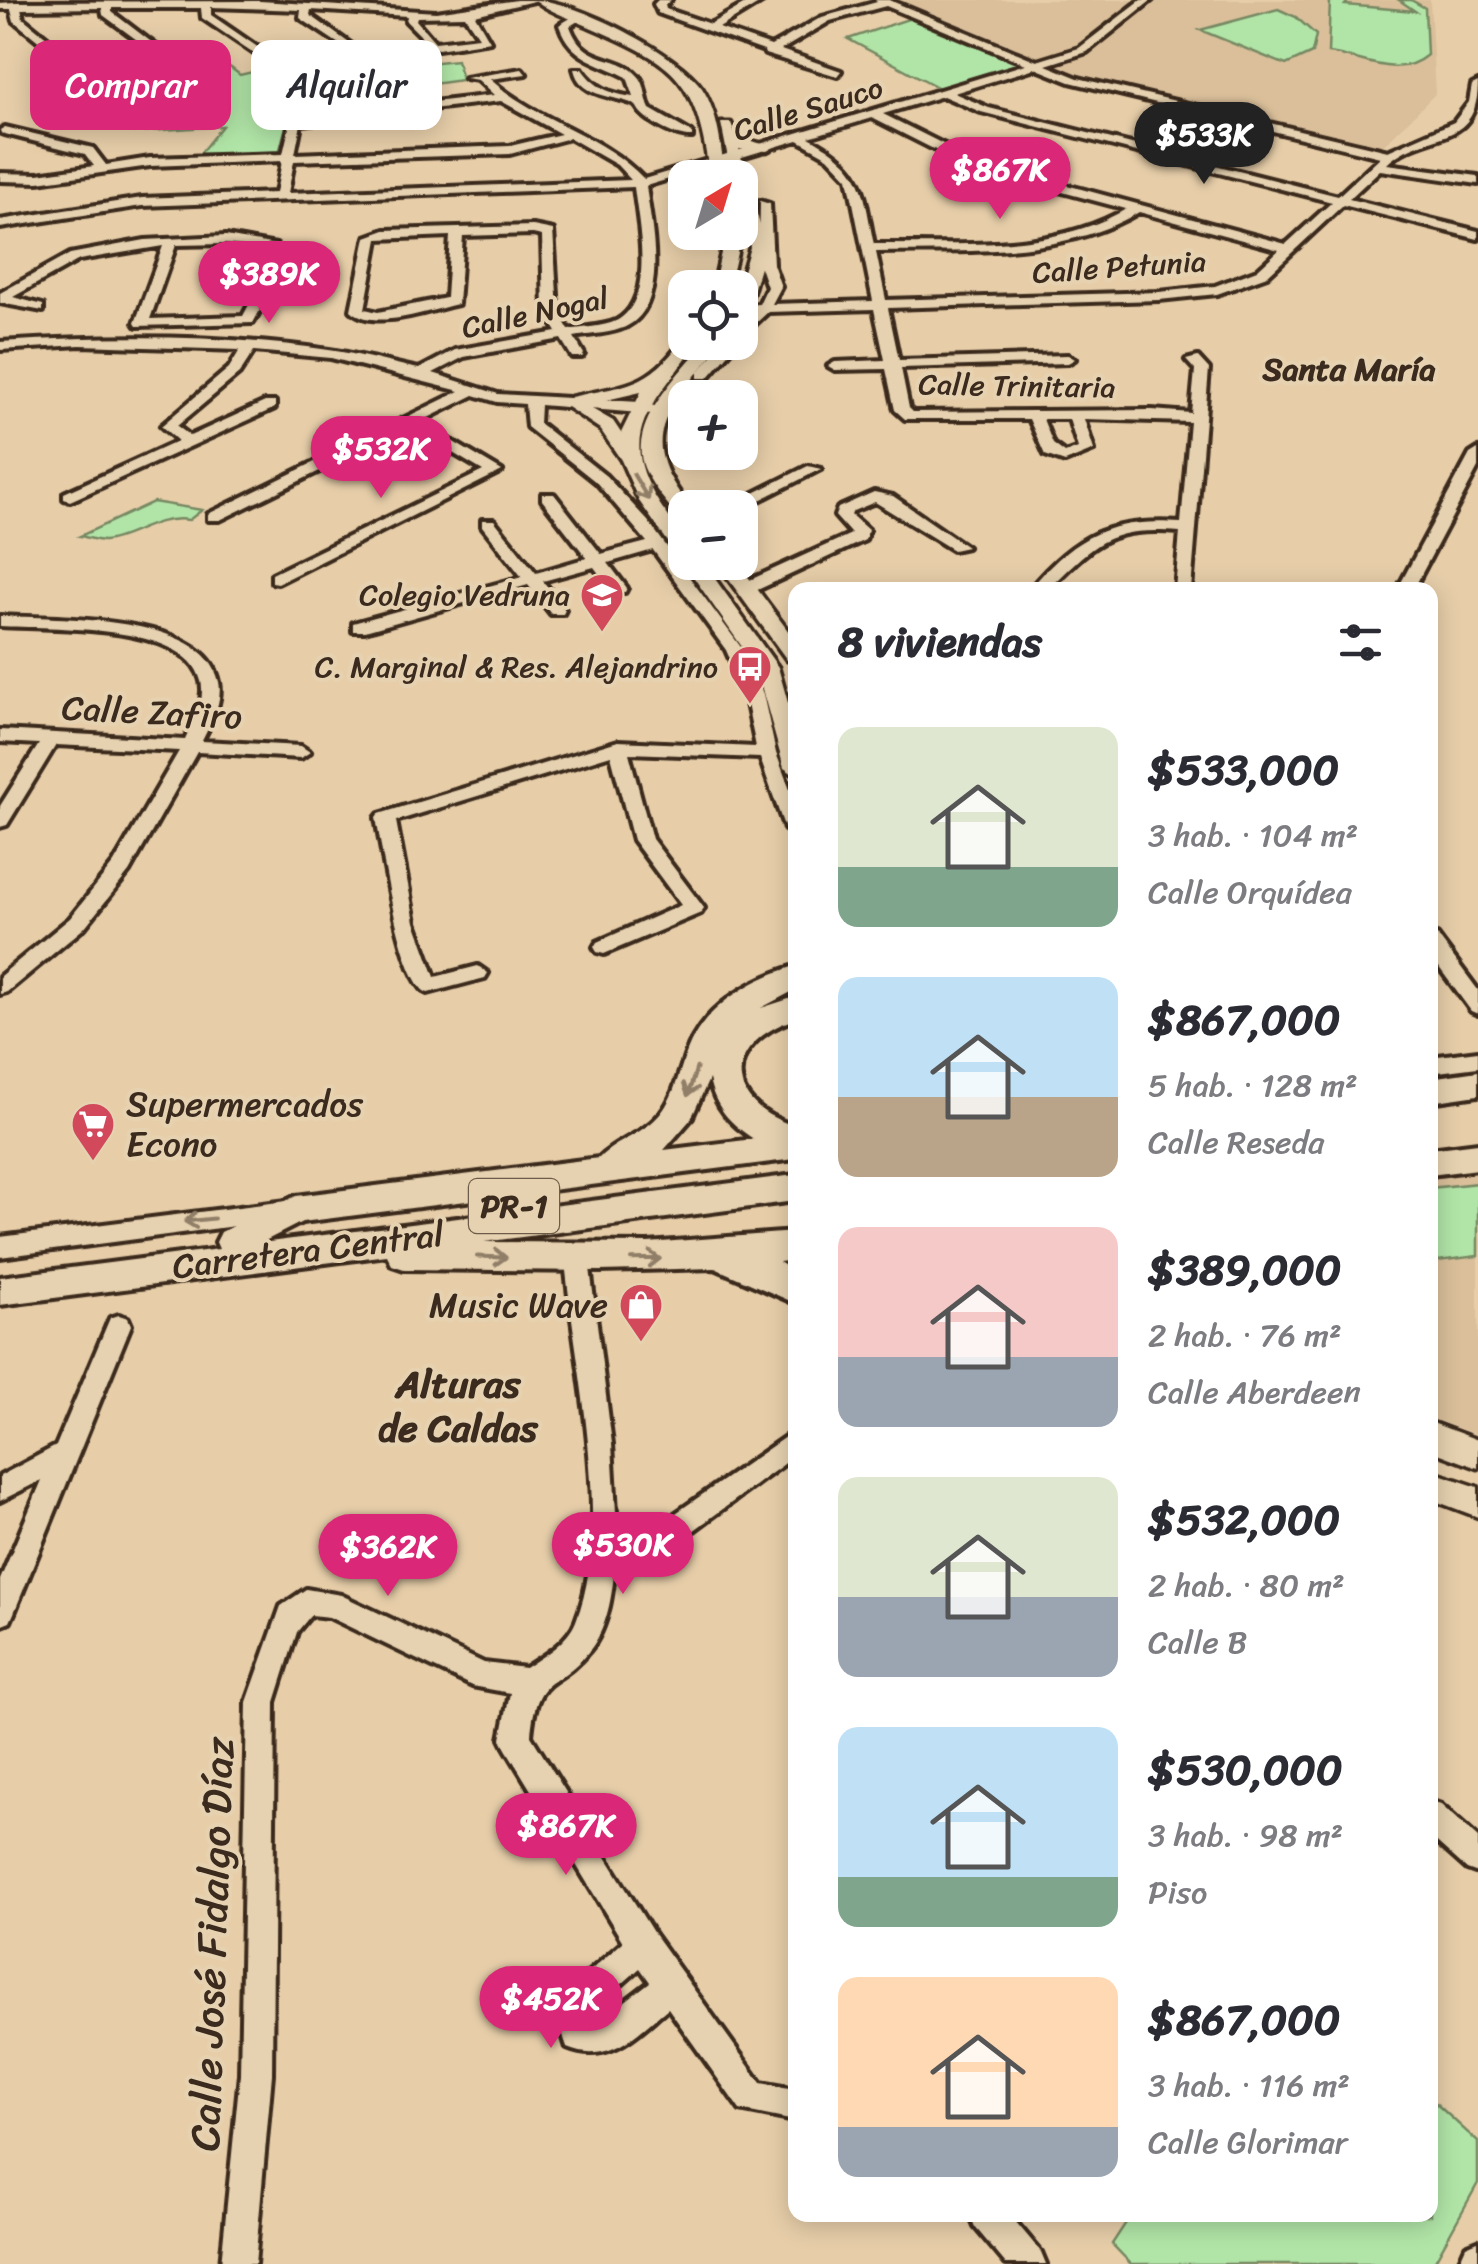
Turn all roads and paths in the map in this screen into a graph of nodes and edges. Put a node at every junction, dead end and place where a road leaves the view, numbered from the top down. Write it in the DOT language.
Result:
graph roads {
  1 [pos="533,0"];
  2 [pos="541,0"];
  3 [pos="565,0"];
  4 [pos="760,0"];
  5 [pos="1147,0"];
  6 [pos="663,2"];
  7 [pos="884,2"];
  8 [pos="108,4"];
  9 [pos="206,4"];
  10 [pos="15,5"];
  11 [pos="0,6"];
  12 [pos="307,6"];
  13 [pos="468,13"];
  14 [pos="412,14"];
  15 [pos="578,18"];
  16 [pos="710,29"];
  17 [pos="43,40"];
  18 [pos="146,40"];
  19 [pos="338,40"];
  20 [pos="251,48"];
  21 [pos="769,52"];
  22 [pos="1036,65"];
  23 [pos="701,70"];
  24 [pos="578,71"];
  25 [pos="522,72"];
  26 [pos="837,73"];
  27 [pos="1478,86"];
  28 [pos="946,93"];
  29 [pos="503,97"];
  30 [pos="640,101"];
  31 [pos="442,104"];
  32 [pos="721,108"];
  33 [pos="875,115"];
  34 [pos="7,130"];
  35 [pos="294,130"];
  36 [pos="571,134"];
  37 [pos="688,135"];
  38 [pos="801,137"];
  39 [pos="729,140"];
  40 [pos="767,148"];
  41 [pos="1389,155"];
  42 [pos="289,157"];
  43 [pos="734,157"];
  44 [pos="715,160"];
  45 [pos="726,160"];
  46 [pos="735,160"];
  47 [pos="1378,166"];
  48 [pos="102,168"];
  49 [pos="668,176"];
  50 [pos="0,177"];
  51 [pos="1478,180"];
  52 [pos="640,184"];
  53 [pos="281,197"];
  54 [pos="1342,200"];
  55 [pos="764,204"];
  56 [pos="1137,208"];
  57 [pos="0,224"];
  58 [pos="457,232"];
  59 [pos="1478,235"];
  60 [pos="170,244"];
  61 [pos="871,248"];
  62 [pos="1290,249"];
  63 [pos="1,298"];
  64 [pos="882,304"];
  65 [pos="38,308"];
  66 [pos="758,309"];
  67 [pos="763,309"];
  68 [pos="758,314"];
  69 [pos="564,335"];
  70 [pos="0,346"];
  71 [pos="250,346"];
  72 [pos="577,354"];
  73 [pos="1068,359"];
  74 [pos="676,360"];
  75 [pos="700,360"];
  76 [pos="716,360"];
  77 [pos="1193,360"];
  78 [pos="894,362"];
  79 [pos="834,366"];
  80 [pos="669,370"];
  81 [pos="421,374"];
  82 [pos="703,375"];
  83 [pos="469,392"];
  84 [pos="533,400"];
  85 [pos="577,404"];
  86 [pos="270,405"];
  87 [pos="638,410"];
  88 [pos="660,412"];
  89 [pos="1075,415"];
  90 [pos="1035,416"];
  91 [pos="1198,418"];
  92 [pos="412,422"];
  93 [pos="188,442"];
  94 [pos="1478,454"];
  95 [pos="627,456"];
  96 [pos="813,470"];
  97 [pos="669,490"];
  98 [pos="1458,490"];
  99 [pos="1478,494"];
  100 [pos="70,496"];
  101 [pos="758,496"];
  102 [pos="548,497"];
  103 [pos="214,517"];
  104 [pos="488,523"];
  105 [pos="668,527"];
  106 [pos="1189,528"];
  107 [pos="657,544"];
  108 [pos="959,547"];
  109 [pos="598,561"];
  110 [pos="278,578"];
  111 [pos="530,578"];
  112 [pos="706,580"];
  113 [pos="741,580"];
  114 [pos="1045,582"];
  115 [pos="1184,582"];
  116 [pos="1409,582"];
  117 [pos="619,588"];
  118 [pos="748,588"];
  119 [pos="556,610"];
  120 [pos="0,621"];
  121 [pos="360,627"];
  122 [pos="788,646"];
  123 [pos="0,736"];
  124 [pos="50,740"];
  125 [pos="788,743"];
  126 [pos="190,748"];
  127 [pos="618,748"];
  128 [pos="301,752"];
  129 [pos="766,753"];
  130 [pos="788,811"];
  131 [pos="0,821"];
  132 [pos="604,947"];
  133 [pos="1438,951"];
  134 [pos="478,973"];
  135 [pos="788,981"];
  136 [pos="0,987"];
  137 [pos="788,993"];
  138 [pos="744,1003"];
  139 [pos="1478,1006"];
  140 [pos="788,1010"];
  141 [pos="1478,1059"];
  142 [pos="1438,1064"];
  143 [pos="1478,1084"];
  144 [pos="1438,1089"];
  145 [pos="1478,1100"];
  146 [pos="1438,1106"];
  147 [pos="788,1140"];
  148 [pos="788,1144"];
  149 [pos="1478,1156"];
  150 [pos="1438,1161"];
  151 [pos="788,1172"];
  152 [pos="591,1174"];
  153 [pos="788,1189"];
  154 [pos="296,1209"];
  155 [pos="232,1242"];
  156 [pos="788,1247"];
  157 [pos="0,1248"];
  158 [pos="289,1254"];
  159 [pos="715,1257"];
  160 [pos="576,1260"];
  161 [pos="0,1270"];
  162 [pos="788,1284"];
  163 [pos="0,1292"];
  164 [pos="119,1325"];
  165 [pos="1438,1439"];
  166 [pos="788,1447"];
  167 [pos="68,1453"];
  168 [pos="1478,1454"];
  169 [pos="1438,1488"];
  170 [pos="0,1489"];
  171 [pos="1478,1502"];
  172 [pos="605,1544"];
  173 [pos="0,1613"];
  174 [pos="529,1682"];
  175 [pos="1438,1823"];
  176 [pos="1478,1858"];
  177 [pos="644,1945"];
  178 [pos="672,1986"];
  179 [pos="788,2103"];
  180 [pos="993,2222"];
  181 [pos="238,2264"];
  182 [pos="1029,2264"];
  1 -- 13 [label="street"];
  2 -- 15 [label="main road"];
  3 -- 23 [label="main road"];
  4 -- 16 [label="street"];
  5 -- 22 [label="street, Calle Sauco"];
  6 -- 16 [label="street"];
  7 -- 21 [label="street"];
  7 -- 22 [label="street"];
  8 -- 9 [label="street"];
  8 -- 10 [label="street"];
  8 -- 18 [label="street"];
  9 -- 12 [label="street"];
  9 -- 20 [label="street"];
  10 -- 11 [label="street"];
  10 -- 17 [label="street"];
  12 -- 14 [label="street"];
  12 -- 19 [label="street"];
  13 -- 14 [label="street"];
  13 -- 14 [label="street"];
  15 -- 30 [label="street"];
  15 -- 44 [label="main road"];
  16 -- 21 [label="street"];
  21 -- 26 [label="street"];
  22 -- 28 [label="street, Calle Sauco"];
  22 -- 41 [label="street"];
  24 -- 30 [label="street"];
  25 -- 29 [label="street"];
  27 -- 41 [label="street, Calle Petunia"];
  28 -- 33 [label="street, Calle Sauco"];
  28 -- 54 [label="street"];
  29 -- 31 [label="street"];
  29 -- 36 [label="street"];
  30 -- 37 [label="street"];
  32 -- 39 [label="main road"];
  33 -- 38 [label="street, Calle Sauco"];
  33 -- 56 [label="street"];
  34 -- 48 [label="street"];
  35 -- 42 [label="street"];
  36 -- 42 [label="street"];
  36 -- 52 [label="street"];
  38 -- 40 [label="street, Calle Sauco"];
  38 -- 61 [label="street, Calle Trinitaria"];
  39 -- 40 [label="main road"];
  39 -- 43 [label="main road"];
  40 -- 43 [label="street, Calle Sauco"];
  41 -- 47 [label="street, Calle Petunia"];
  42 -- 48 [label="street"];
  42 -- 53 [label="street"];
  43 -- 45 [label="street, Calle Sauco"];
  43 -- 46 [label="main road"];
  47 -- 51 [label="street"];
  47 -- 54 [label="street, Calle Petunia"];
  48 -- 50 [label="street"];
  49 -- 52 [label="street"];
  52 -- 53 [label="street"];
  52 -- 69 [label="street, Calle Nogal"];
  53 -- 57 [label="street"];
  54 -- 59 [label="street"];
  54 -- 62 [label="street, Calle Petunia"];
  55 -- 67 [label="street"];
  56 -- 61 [label="street"];
  56 -- 62 [label="street"];
  58 -- 58 [label="street"];
  58 -- 69 [label="street"];
  60 -- 60 [label="street"];
  60 -- 63 [label="street"];
  61 -- 64 [label="street, Calle Trinitaria"];
  62 -- 64 [label="street, Calle Petunia"];
  63 -- 65 [label="street"];
  64 -- 67 [label="street, Calle Petunia"];
  64 -- 78 [label="street, Calle Trinitaria"];
  66 -- 67 [label="street, Calle Petunia"];
  67 -- 68 [label="street"];
  69 -- 72 [label="street"];
  69 -- 81 [label="street, Calle Nogal"];
  70 -- 71 [label="street"];
  71 -- 81 [label="street"];
  71 -- 93 [label="street"];
  73 -- 78 [label="street"];
  74 -- 80 [label="main road"];
  75 -- 88 [label="main road"];
  76 -- 82 [label="street"];
  77 -- 91 [label="street"];
  78 -- 79 [label="street"];
  78 -- 90 [label="street, Calle Trinitaria"];
  80 -- 85 [label="main road"];
  80 -- 87 [label="main road"];
  81 -- 83 [label="street"];
  83 -- 84 [label="street"];
  83 -- 92 [label="street"];
  84 -- 85 [label="street"];
  84 -- 107 [label="street"];
  85 -- 87 [label="street"];
  85 -- 95 [label="main road"];
  86 -- 93 [label="street"];
  87 -- 88 [label="street"];
  87 -- 95 [label="main road"];
  88 -- 97 [label="main road"];
  89 -- 90 [label="street, Calle Trinitaria"];
  89 -- 90 [label="street"];
  89 -- 91 [label="street, Calle Trinitaria"];
  91 -- 106 [label="street"];
  92 -- 103 [label="street"];
  92 -- 110 [label="street"];
  93 -- 100 [label="street"];
  94 -- 98 [label="street"];
  95 -- 105 [label="main road, one-way"];
  96 -- 101 [label="street"];
  98 -- 99 [label="street"];
  98 -- 116 [label="street"];
  102 -- 109 [label="street"];
  104 -- 111 [label="street"];
  106 -- 114 [label="street"];
  106 -- 115 [label="street"];
  107 -- 109 [label="street"];
  107 -- 129 [label="street"];
  108 -- 118 [label="street"];
  109 -- 111 [label="street"];
  109 -- 117 [label="street"];
  111 -- 119 [label="street"];
  111 -- 121 [label="street"];
  112 -- 125 [label="main road"];
  113 -- 118 [label="main road"];
  118 -- 122 [label="main road"];
  120 -- 126 [label="street"];
  123 -- 124 [label="street, Calle Zafiro"];
  124 -- 126 [label="street, Calle Zafiro"];
  124 -- 131 [label="street"];
  126 -- 128 [label="street, Calle Zafiro"];
  126 -- 136 [label="street"];
  127 -- 129 [label="street"];
  127 -- 132 [label="street"];
  127 -- 134 [label="street"];
  129 -- 130 [label="street"];
  133 -- 139 [label="street"];
  135 -- 138 [label="highway"];
  137 -- 138 [label="highway"];
  138 -- 152 [label="highway, one-way"];
  140 -- 147 [label="highway"];
  141 -- 142 [label="street"];
  143 -- 144 [label="highway"];
  145 -- 146 [label="highway"];
  148 -- 152 [label="highway"];
  149 -- 150 [label="highway"];
  151 -- 155 [label="highway, Carretera Central / PR-1"];
  152 -- 154 [label="highway"];
  153 -- 158 [label="highway, Carretera Central / PR-1"];
  154 -- 155 [label="highway"];
  154 -- 157 [label="street, one-way"];
  155 -- 161 [label="highway, Carretera Central / PR-1"];
  156 -- 159 [label="highway"];
  158 -- 160 [label="highway, one-way"];
  158 -- 163 [label="highway, Carretera Central / PR-1"];
  160 -- 159 [label="highway, one-way"];
  159 -- 162 [label="highway"];
  160 -- 172 [label="street"];
  164 -- 167 [label="street"];
  165 -- 168 [label="main road"];
  166 -- 172 [label="street"];
  167 -- 170 [label="street"];
  167 -- 173 [label="street"];
  169 -- 171 [label="main road"];
  172 -- 174 [label="street"];
  174 -- 177 [label="street"];
  174 -- 181 [label="street, Calle José Fidalgo Díaz"];
  175 -- 176 [label="street"];
  177 -- 178 [label="street"];
  177 -- 178 [label="street"];
  178 -- 179 [label="street"];
  180 -- 182 [label="street"];
}
